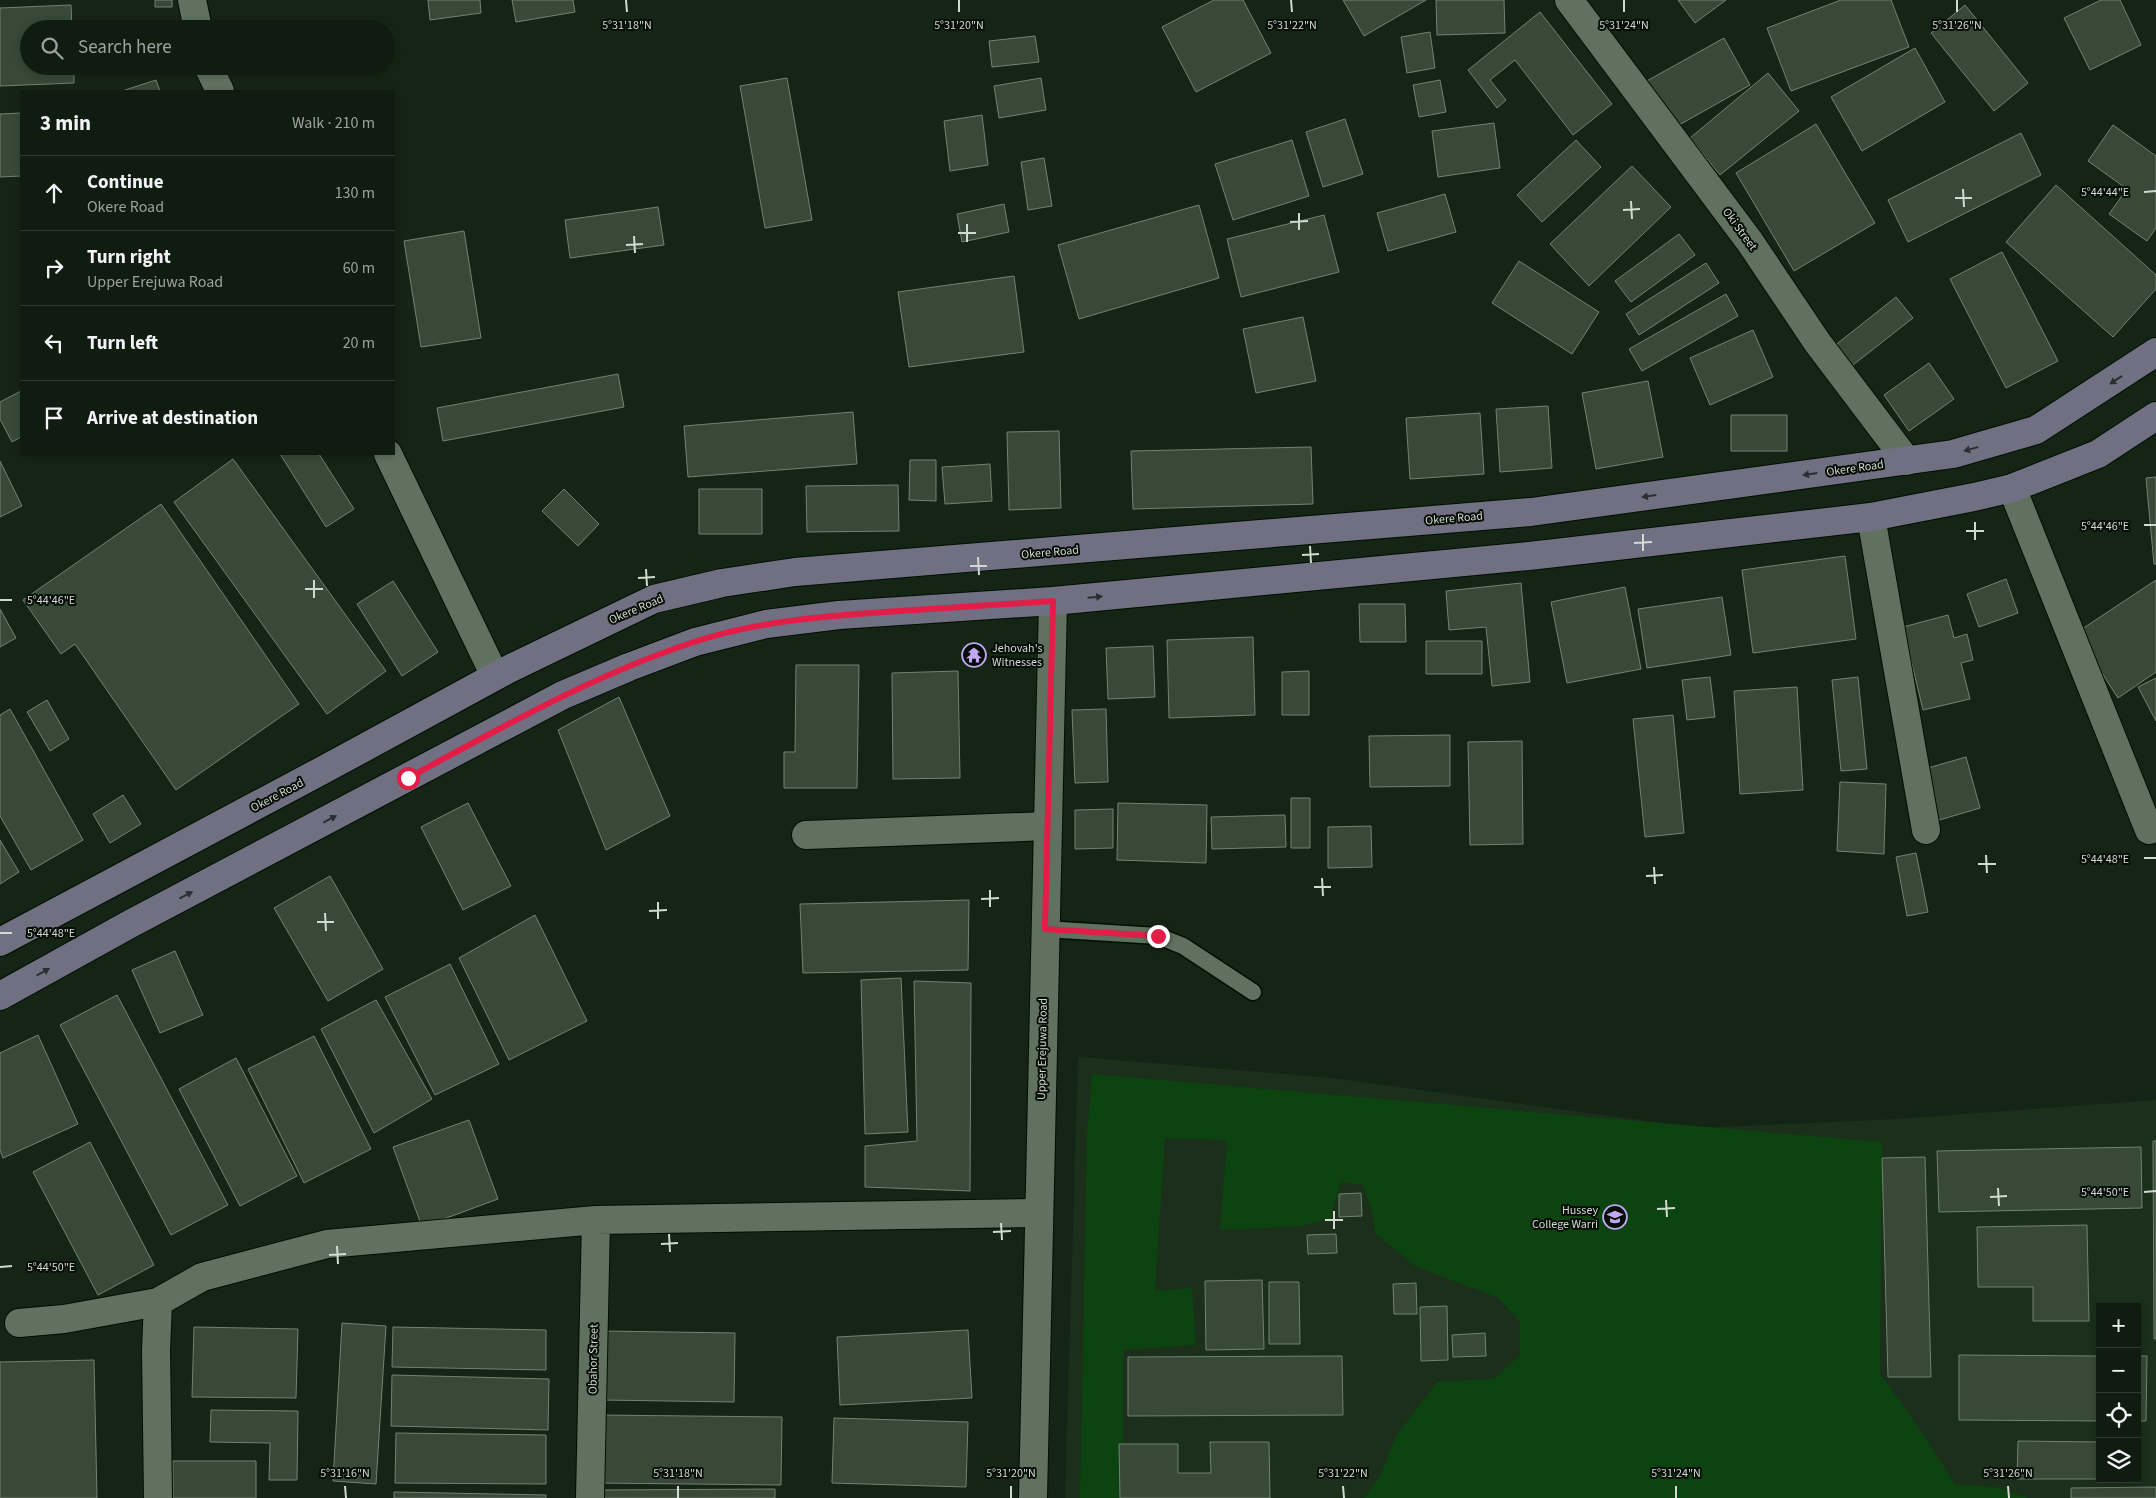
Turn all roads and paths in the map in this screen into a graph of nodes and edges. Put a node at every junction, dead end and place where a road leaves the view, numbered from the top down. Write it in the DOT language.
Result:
graph roads {
  1 [pos="192,0"];
  2 [pos="1569,0"];
  3 [pos="196,20"];
  4 [pos="212,75"];
  5 [pos="220,90"];
  6 [pos="2156,352"];
  7 [pos="2156,416"];
  8 [pos="388,455"];
  9 [pos="1907,461"];
  10 [pos="2012,488"];
  11 [pos="1871,517"];
  12 [pos="1053,601"];
  13 [pos="495,676"];
  14 [pos="1048,826"];
  15 [pos="1926,830"];
  16 [pos="2149,830"];
  17 [pos="806,835"];
  18 [pos="1045,929"];
  19 [pos="0,942"];
  20 [pos="1253,992"];
  21 [pos="0,996"];
  22 [pos="1038,1213"];
  23 [pos="596,1220"];
  24 [pos="158,1302"];
  25 [pos="19,1323"];
  26 [pos="158,1498"];
  27 [pos="590,1498"];
  28 [pos="1032,1498"];
  1 -- 3 [label="street"];
  2 -- 9 [label="street, Oki Street"];
  4 -- 5 [label="street"];
  6 -- 9 [label="main road, Okere Road, one-way"];
  7 -- 10 [label="main road"];
  8 -- 13 [label="street"];
  9 -- 13 [label="main road, Okere Road, one-way"];
  10 -- 11 [label="main road"];
  10 -- 16 [label="street"];
  12 -- 11 [label="main road, one-way"];
  11 -- 15 [label="street"];
  12 -- 14 [label="street, Upper Erejuwa Road"];
  21 -- 12 [label="main road, one-way"];
  13 -- 19 [label="main road, Okere Road"];
  14 -- 17 [label="street"];
  14 -- 18 [label="street, Upper Erejuwa Road"];
  18 -- 20 [label="lane"];
  18 -- 22 [label="street, Upper Erejuwa Road"];
  22 -- 23 [label="street"];
  22 -- 28 [label="street, Upper Erejuwa Road"];
  23 -- 24 [label="street"];
  23 -- 27 [label="street, Obahor Street"];
  24 -- 25 [label="street"];
  24 -- 26 [label="street"];
}
